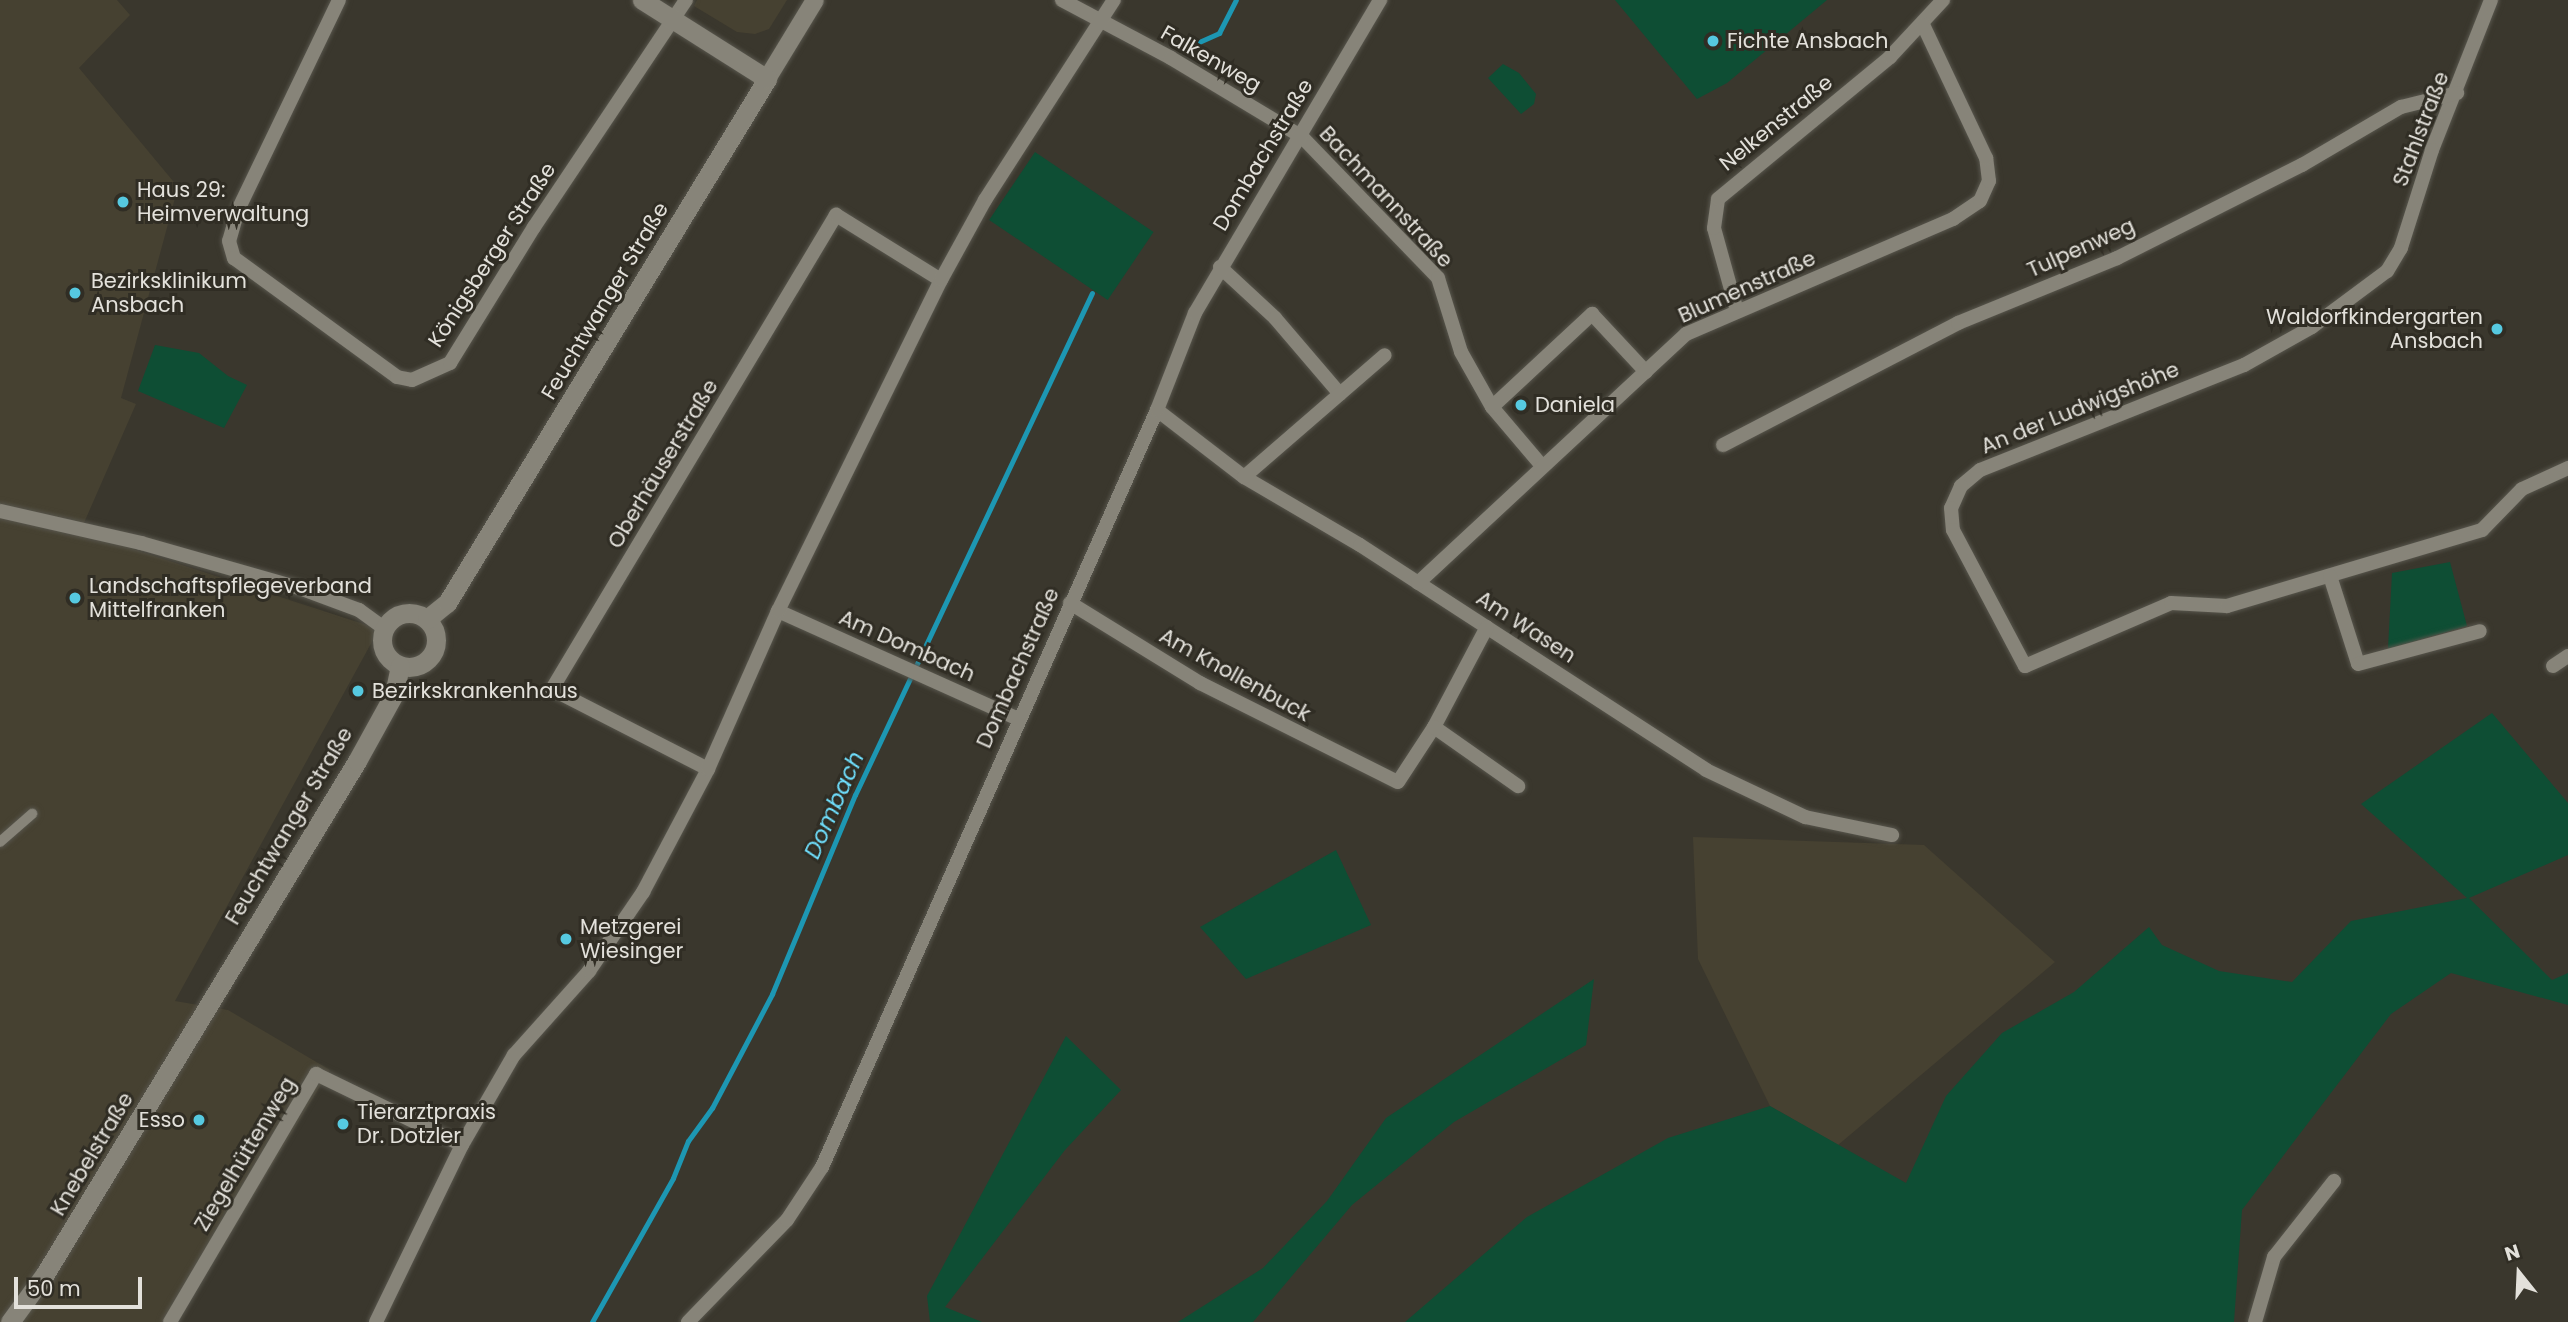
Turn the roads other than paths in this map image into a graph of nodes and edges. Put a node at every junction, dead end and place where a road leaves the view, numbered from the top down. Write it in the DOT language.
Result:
graph roads {
  1 [pos="339,0"];
  2 [pos="642,0"];
  3 [pos="686,0"];
  4 [pos="815,0"];
  5 [pos="1062,0"];
  6 [pos="1114,0"];
  7 [pos="1380,0"];
  8 [pos="1943,0"];
  9 [pos="2491,0"];
  10 [pos="673,22"];
  11 [pos="1101,22"];
  12 [pos="1923,25"];
  13 [pos="767,79"];
  14 [pos="2457,93"];
  15 [pos="1301,136"];
  16 [pos="1220,267"];
  17 [pos="2387,271"];
  18 [pos="941,280"];
  19 [pos="1737,310"];
  20 [pos="1385,355"];
  21 [pos="1646,372"];
  22 [pos="1339,394"];
  23 [pos="1492,407"];
  24 [pos="1157,410"];
  25 [pos="1723,445"];
  26 [pos="1542,466"];
  27 [pos="2568,468"];
  28 [pos="1244,477"];
  29 [pos="0,511"];
  30 [pos="2330,576"];
  31 [pos="1418,583"];
  32 [pos="1070,603"];
  33 [pos="778,611"];
  34 [pos="428,619"];
  35 [pos="1487,627"];
  36 [pos="384,628"];
  37 [pos="2480,631"];
  38 [pos="2568,656"];
  39 [pos="400,666"];
  40 [pos="2553,666"];
  41 [pos="1018,719"];
  42 [pos="1434,727"];
  43 [pos="708,769"];
  44 [pos="1518,786"];
  45 [pos="32,814"];
  46 [pos="1892,835"];
  47 [pos="0,842"];
  48 [pos="208,1006"];
  49 [pos="462,1145"];
  50 [pos="2334,1181"];
  51 [pos="10,1322"];
  52 [pos="170,1322"];
  53 [pos="376,1322"];
  54 [pos="688,1322"];
  55 [pos="2255,1322"];
  1 -- 10 [label="street, Königsberger Straße"];
  2 -- 10 [label="main road"];
  3 -- 10 [label="street, Königsberger Straße"];
  4 -- 13 [label="street, Feuchtwanger Straße"];
  5 -- 11 [label="street, Falkenweg"];
  6 -- 11 [label="street"];
  7 -- 15 [label="street, Dombachstraße"];
  8 -- 12 [label="street, Nelkenstraße"];
  9 -- 14 [label="street, Stahlstraße"];
  10 -- 13 [label="main road"];
  11 -- 15 [label="street, Falkenweg"];
  11 -- 18 [label="street"];
  12 -- 19 [label="street, Nelkenstraße"];
  12 -- 19 [label="street, Blumenstraße"];
  13 -- 34 [label="main road, Feuchtwanger Straße"];
  14 -- 17 [label="street, Stahlstraße"];
  14 -- 25 [label="street, Tulpenweg"];
  15 -- 16 [label="street, Dombachstraße"];
  15 -- 23 [label="street, Bachmannstraße"];
  16 -- 22 [label="street"];
  16 -- 24 [label="street, Dombachstraße"];
  17 -- 30 [label="street, An der Ludwigshöhe"];
  18 -- 33 [label="street"];
  18 -- 43 [label="street, Oberhäuserstraße"];
  19 -- 21 [label="street, Blumenstraße"];
  20 -- 22 [label="street"];
  21 -- 23 [label="street"];
  21 -- 26 [label="street, Blumenstraße"];
  22 -- 28 [label="street"];
  23 -- 26 [label="street, Bachmannstraße"];
  24 -- 28 [label="street, Am Wasen"];
  24 -- 32 [label="street, Dombachstraße"];
  26 -- 31 [label="street, Blumenstraße"];
  27 -- 30 [label="street"];
  28 -- 31 [label="street, Am Wasen"];
  29 -- 36 [label="street"];
  30 -- 37 [label="street"];
  31 -- 35 [label="street, Am Wasen"];
  32 -- 41 [label="street, Dombachstraße"];
  32 -- 42 [label="street, Am Knollenbuck"];
  33 -- 41 [label="street, Am Dombach"];
  33 -- 43 [label="street"];
  34 -- 36 [label="main road"];
  34 -- 39 [label="main road"];
  35 -- 42 [label="street"];
  35 -- 46 [label="street, Am Wasen"];
  36 -- 39 [label="main road"];
  38 -- 40 [label="street"];
  39 -- 48 [label="main road, Feuchtwanger Straße"];
  41 -- 54 [label="street, Dombachstraße"];
  42 -- 44 [label="street"];
  43 -- 49 [label="street"];
  45 -- 47 [label="street"];
  48 -- 51 [label="main road, Knebelstraße"];
  49 -- 52 [label="street, Ziegelhüttenweg"];
  49 -- 53 [label="street"];
  50 -- 55 [label="street"];
}
